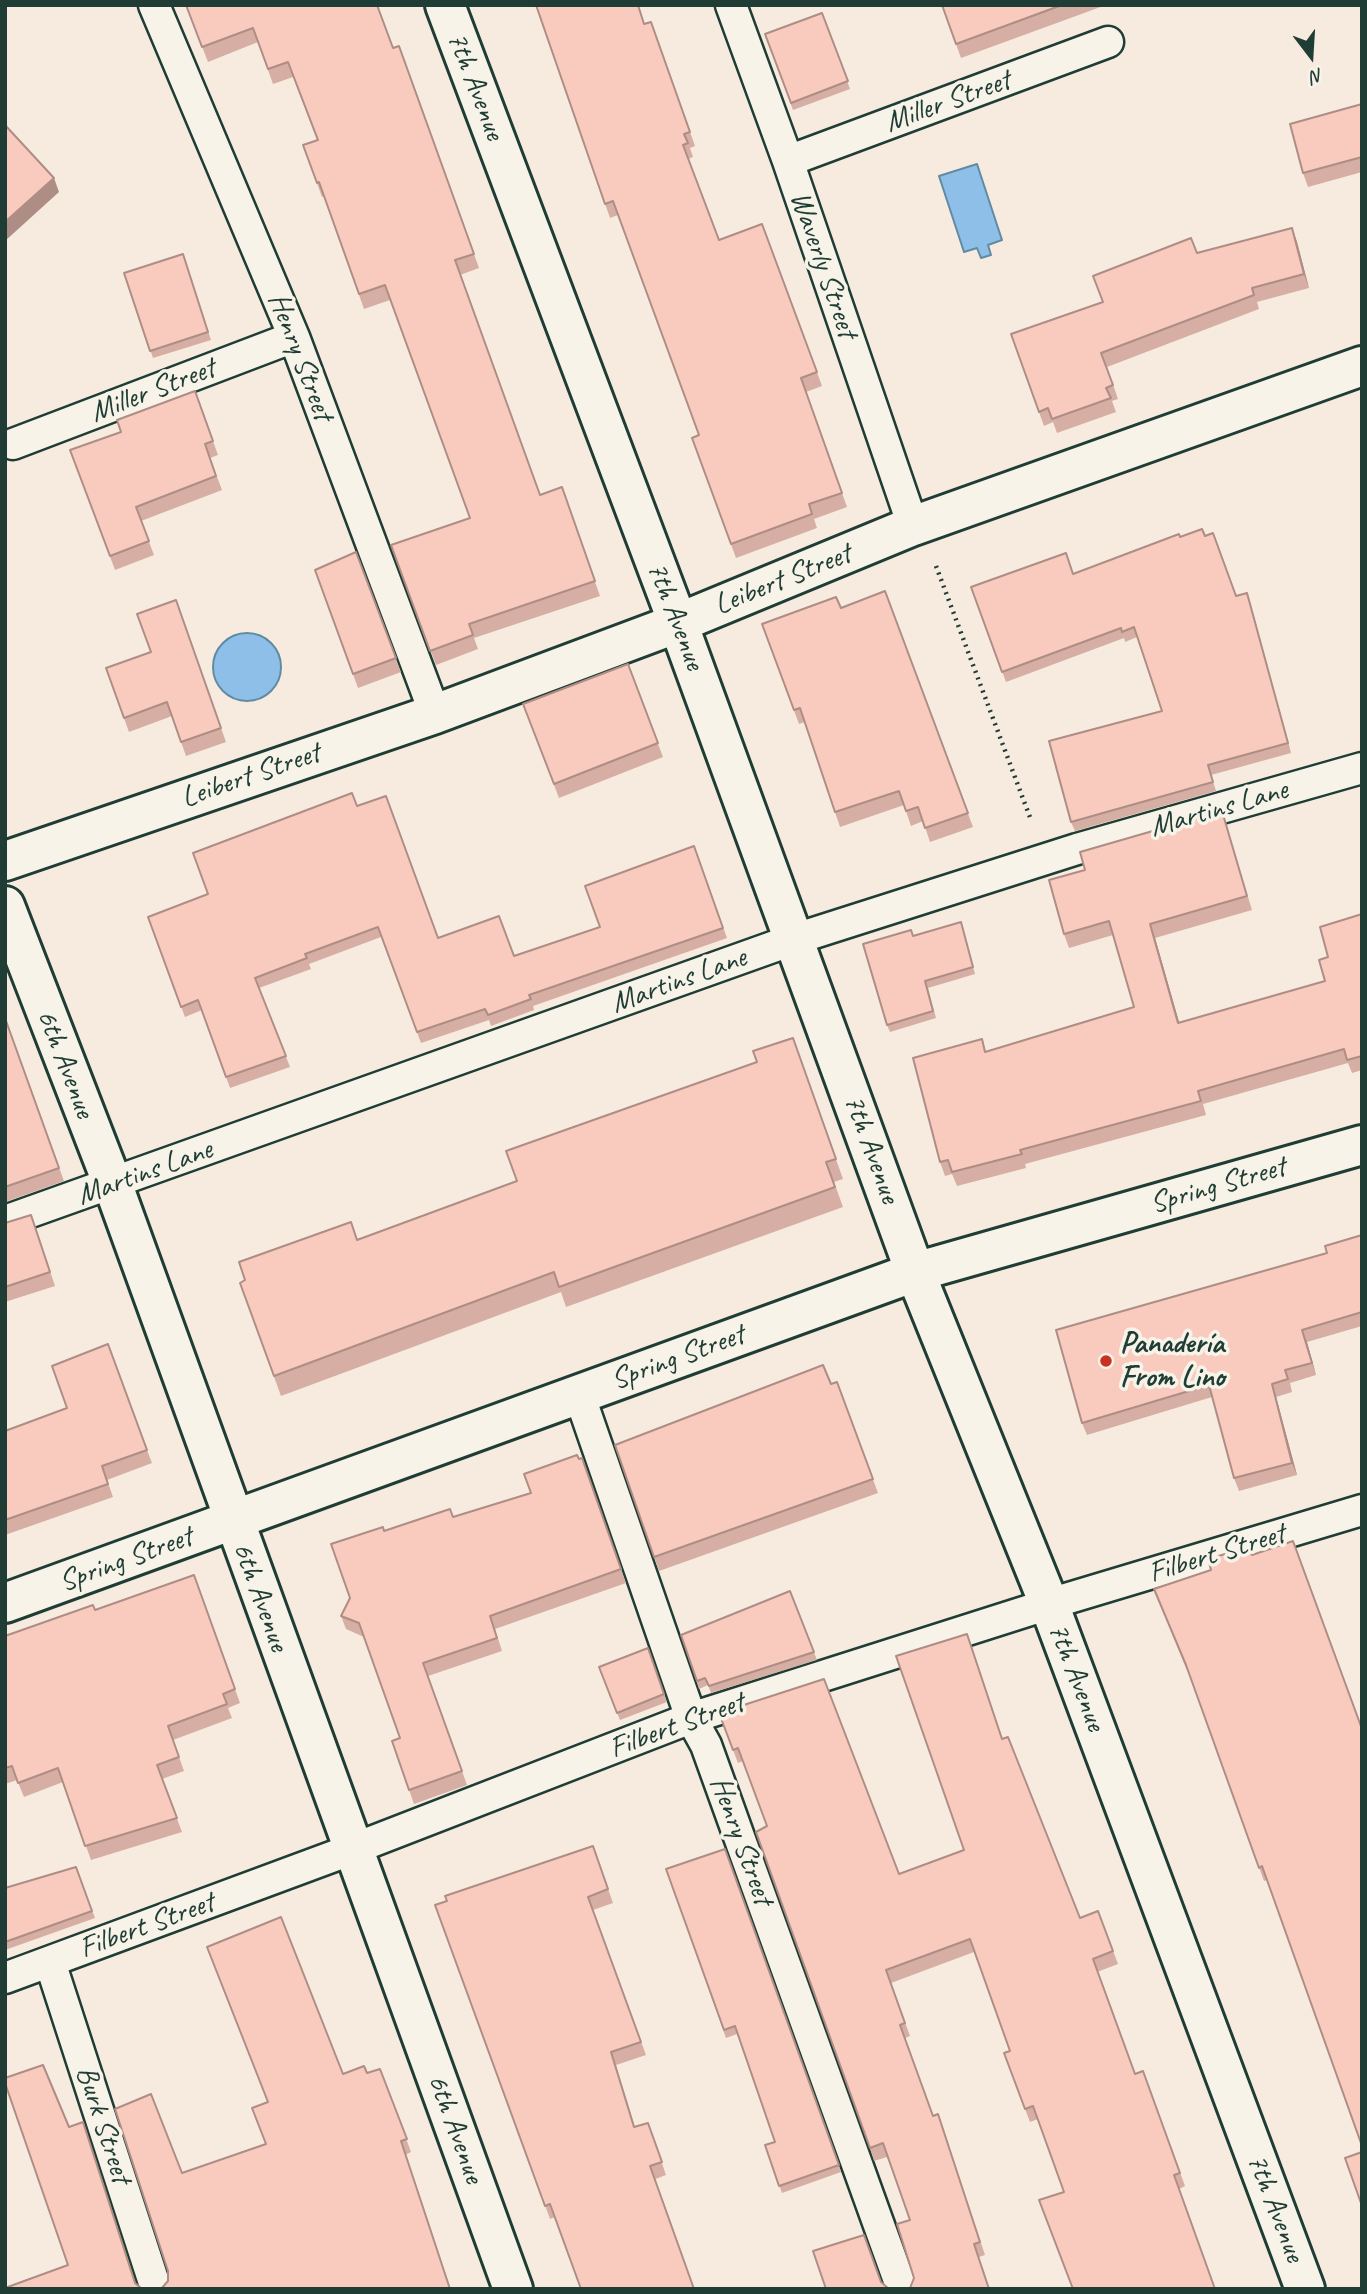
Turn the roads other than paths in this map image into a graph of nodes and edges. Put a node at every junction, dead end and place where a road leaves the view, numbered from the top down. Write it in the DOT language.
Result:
graph roads {
  1 [pos="155,5"];
  2 [pos="445,5"];
  3 [pos="731,5"];
  4 [pos="1108,42"];
  5 [pos="788,161"];
  6 [pos="294,337"];
  7 [pos="1362,366"];
  8 [pos="13,444"];
  9 [pos="913,526"];
  10 [pos="678,623"];
  11 [pos="435,713"];
  12 [pos="1362,768"];
  13 [pos="5,860"];
  14 [pos="5,906"];
  15 [pos="795,939"];
  16 [pos="1362,1145"];
  17 [pos="113,1185"];
  18 [pos="5,1221"];
  19 [pos="915,1272"];
  20 [pos="579,1394"];
  21 [pos="1362,1510"];
  22 [pos="233,1521"];
  23 [pos="5,1603"];
  24 [pos="1049,1604"];
  25 [pos="691,1718"];
  26 [pos="354,1849"];
  27 [pos="50,1962"];
  28 [pos="5,1978"];
  29 [pos="156,2289"];
  30 [pos="513,2289"];
  31 [pos="902,2289"];
  32 [pos="1305,2289"];
  1 -- 6 [label="lane, Henry Street"];
  2 -- 10 [label="street, 7th Avenue"];
  3 -- 5 [label="lane, Waverly Street"];
  4 -- 5 [label="lane, Miller Street"];
  5 -- 9 [label="lane, Waverly Street"];
  6 -- 8 [label="lane, Miller Street"];
  6 -- 11 [label="lane, Henry Street"];
  7 -- 9 [label="street, Leibert Street"];
  9 -- 10 [label="street, Leibert Street"];
  10 -- 11 [label="street, Leibert Street"];
  10 -- 15 [label="street, 7th Avenue"];
  11 -- 13 [label="street, Leibert Street"];
  12 -- 15 [label="lane, Martins Lane"];
  14 -- 17 [label="street, 6th Avenue"];
  15 -- 17 [label="lane, Martins Lane"];
  15 -- 19 [label="street, 7th Avenue"];
  16 -- 19 [label="street, Spring Street"];
  17 -- 18 [label="lane, Martins Lane"];
  17 -- 22 [label="street, 6th Avenue"];
  19 -- 20 [label="street, Spring Street"];
  19 -- 24 [label="street, 7th Avenue"];
  20 -- 22 [label="street, Spring Street"];
  20 -- 25 [label="lane, Henry Street"];
  21 -- 24 [label="lane, Filbert Street"];
  22 -- 23 [label="street, Spring Street"];
  22 -- 26 [label="street, 6th Avenue"];
  24 -- 25 [label="lane, Filbert Street"];
  24 -- 32 [label="street, 7th Avenue"];
  25 -- 26 [label="lane, Filbert Street"];
  25 -- 31 [label="lane, Henry Street"];
  26 -- 27 [label="lane, Filbert Street"];
  26 -- 30 [label="street, 6th Avenue"];
  27 -- 28 [label="lane, Filbert Street"];
  27 -- 29 [label="lane, Burk Street"];
}
